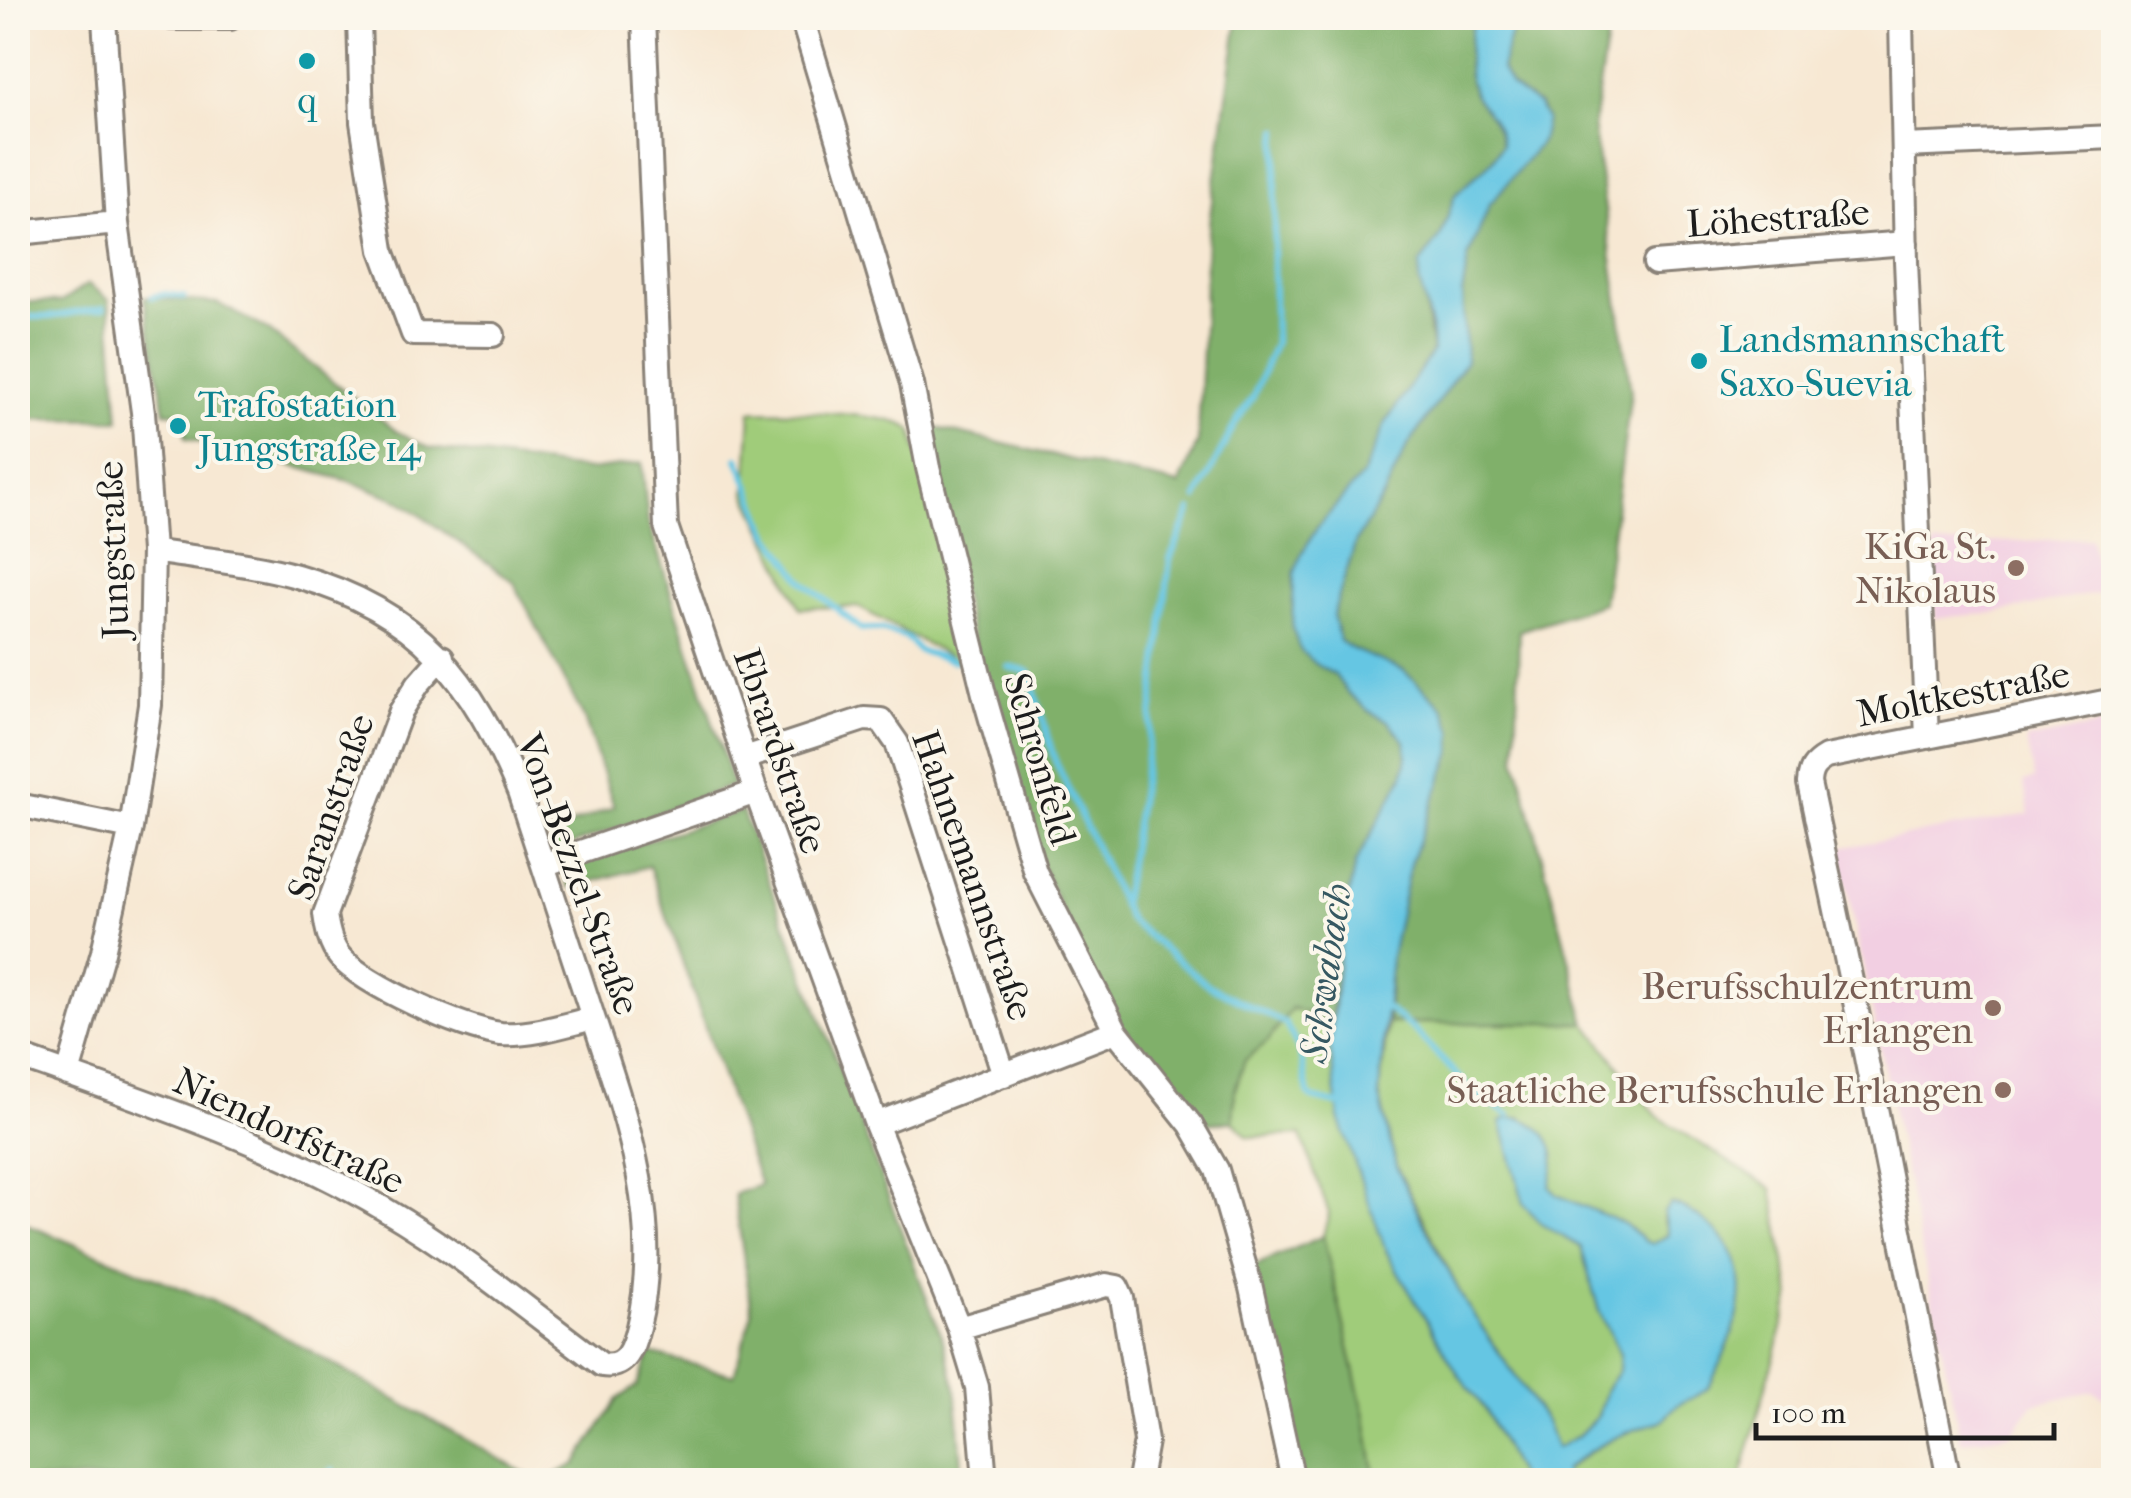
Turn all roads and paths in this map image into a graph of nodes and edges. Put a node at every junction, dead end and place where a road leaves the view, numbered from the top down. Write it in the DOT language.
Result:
graph roads {
  1 [pos="104,18"];
  2 [pos="172,18"];
  3 [pos="230,18"];
  4 [pos="360,18"];
  5 [pos="644,18"];
  6 [pos="802,18"];
  7 [pos="1902,18"];
  8 [pos="2114,136"];
  9 [pos="1904,146"];
  10 [pos="117,222"];
  11 [pos="18,233"];
  12 [pos="1906,243"];
  13 [pos="1655,263"];
  14 [pos="493,335"];
  15 [pos="153,551"];
  16 [pos="442,658"];
  17 [pos="2114,700"];
  18 [pos="1927,737"];
  19 [pos="745,758"];
  20 [pos="756,792"];
  21 [pos="18,804"];
  22 [pos="131,828"];
  23 [pos="543,866"];
  24 [pos="593,1018"];
  25 [pos="1116,1031"];
  26 [pos="18,1056"];
  27 [pos="68,1074"];
  28 [pos="1004,1074"];
  29 [pos="876,1124"];
  30 [pos="959,1328"];
  31 [pos="613,1367"];
  32 [pos="985,1480"];
  33 [pos="1140,1480"];
  34 [pos="1293,1480"];
  35 [pos="1949,1480"];
  1 -- 10 [label="street, Jungstraße"];
  2 -- 3 [label="street"];
  4 -- 14 [label="street"];
  5 -- 19 [label="street, Ebrardstraße"];
  6 -- 25 [label="street, Schronfeld"];
  7 -- 9 [label="street, Löhestraße"];
  8 -- 9 [label="street"];
  9 -- 12 [label="street, Löhestraße"];
  10 -- 11 [label="street"];
  10 -- 15 [label="street, Jungstraße"];
  12 -- 13 [label="street, Löhestraße"];
  12 -- 18 [label="street, Löhestraße"];
  15 -- 16 [label="street, Von-Bezzel-Straße"];
  15 -- 22 [label="street, Jungstraße"];
  16 -- 23 [label="street, Von-Bezzel-Straße"];
  16 -- 24 [label="street, Saranstraße"];
  17 -- 18 [label="street, Moltkestraße"];
  18 -- 35 [label="street, Moltkestraße"];
  19 -- 20 [label="street, Ebrardstraße"];
  19 -- 28 [label="street, Hahnemannstraße"];
  20 -- 23 [label="street"];
  20 -- 29 [label="street, Ebrardstraße"];
  21 -- 22 [label="street"];
  22 -- 27 [label="street, Jungstraße"];
  23 -- 24 [label="street, Von-Bezzel-Straße"];
  24 -- 31 [label="street, Von-Bezzel-Straße"];
  25 -- 28 [label="street"];
  25 -- 34 [label="street, Schronfeld"];
  26 -- 27 [label="street, Niendorfstraße"];
  27 -- 31 [label="street, Niendorfstraße"];
  28 -- 29 [label="street"];
  29 -- 30 [label="street, Ebrardstraße"];
  30 -- 32 [label="street, Ebrardstraße"];
  30 -- 33 [label="street"];
}
